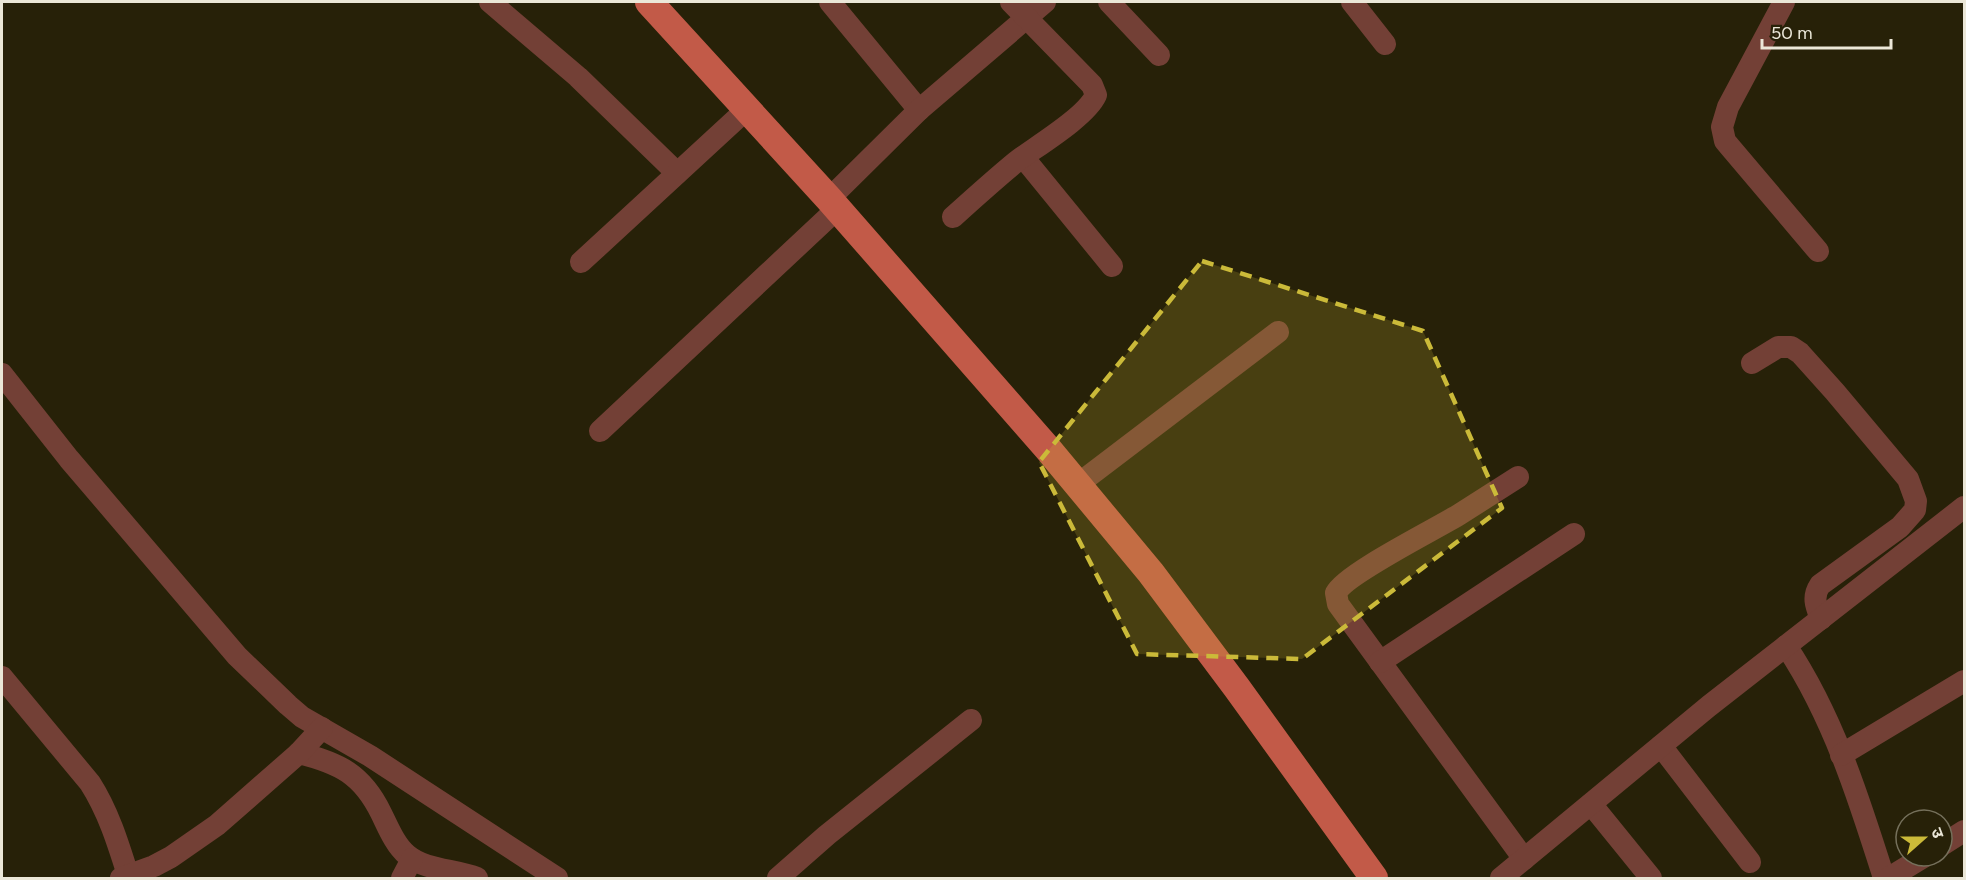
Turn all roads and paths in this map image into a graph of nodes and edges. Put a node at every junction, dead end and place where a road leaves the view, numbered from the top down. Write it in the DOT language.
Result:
graph roads {
  1 [pos="490,2"];
  2 [pos="649,2"];
  3 [pos="830,2"];
  4 [pos="1045,2"];
  5 [pos="1109,2"];
  6 [pos="1352,2"];
  7 [pos="1784,2"];
  8 [pos="1018,10"];
  9 [pos="1385,44"];
  10 [pos="1159,55"];
  11 [pos="747,109"];
  12 [pos="919,111"];
  13 [pos="1023,157"];
  14 [pos="677,173"];
  15 [pos="833,204"];
  16 [pos="952,217"];
  17 [pos="1818,251"];
  18 [pos="581,261"];
  19 [pos="1112,266"];
  20 [pos="1278,332"];
  21 [pos="1752,363"];
  22 [pos="2,374"];
  23 [pos="600,431"];
  24 [pos="1518,477"];
  25 [pos="1077,485"];
  26 [pos="1965,507"];
  27 [pos="1574,534"];
  28 [pos="1821,619"];
  29 [pos="1786,646"];
  30 [pos="1380,662"];
  31 [pos="2,677"];
  32 [pos="1965,681"];
  33 [pos="971,720"];
  34 [pos="314,738"];
  35 [pos="1661,746"];
  36 [pos="1841,755"];
  37 [pos="1591,804"];
  38 [pos="1524,859"];
  39 [pos="1750,862"];
  40 [pos="1906,868"];
  41 [pos="407,869"];
  42 [pos="160,872"];
  43 [pos="124,877"];
  44 [pos="477,879"];
  45 [pos="557,879"];
  46 [pos="778,879"];
  47 [pos="1374,879"];
  48 [pos="1501,879"];
  49 [pos="1651,879"];
  50 [pos="1884,879"];
  51 [pos="1889,879"];
  1 -- 14 [label="street"];
  2 -- 11 [label="main road"];
  3 -- 12 [label="street"];
  4 -- 8 [label="street"];
  5 -- 10 [label="street"];
  6 -- 9 [label="street"];
  7 -- 17 [label="street"];
  8 -- 12 [label="street"];
  8 -- 13 [label="street"];
  11 -- 14 [label="street"];
  11 -- 15 [label="main road"];
  12 -- 15 [label="street"];
  13 -- 16 [label="street"];
  13 -- 19 [label="street"];
  14 -- 18 [label="street"];
  15 -- 23 [label="street"];
  15 -- 25 [label="main road"];
  20 -- 25 [label="street"];
  21 -- 28 [label="street"];
  22 -- 34 [label="street"];
  24 -- 30 [label="street"];
  25 -- 47 [label="main road"];
  26 -- 28 [label="street"];
  27 -- 30 [label="street"];
  28 -- 29 [label="street"];
  29 -- 35 [label="street"];
  29 -- 36 [label="street"];
  30 -- 38 [label="street"];
  31 -- 43 [label="street"];
  32 -- 36 [label="street"];
  33 -- 46 [label="street"];
  34 -- 41 [label="street"];
  34 -- 42 [label="street"];
  34 -- 45 [label="street"];
  35 -- 37 [label="street"];
  35 -- 39 [label="street"];
  36 -- 50 [label="street"];
  37 -- 38 [label="street"];
  37 -- 49 [label="street"];
  38 -- 48 [label="street"];
  40 -- 51 [label="street"];
  41 -- 44 [label="street"];
  42 -- 43 [label="street"];
}
